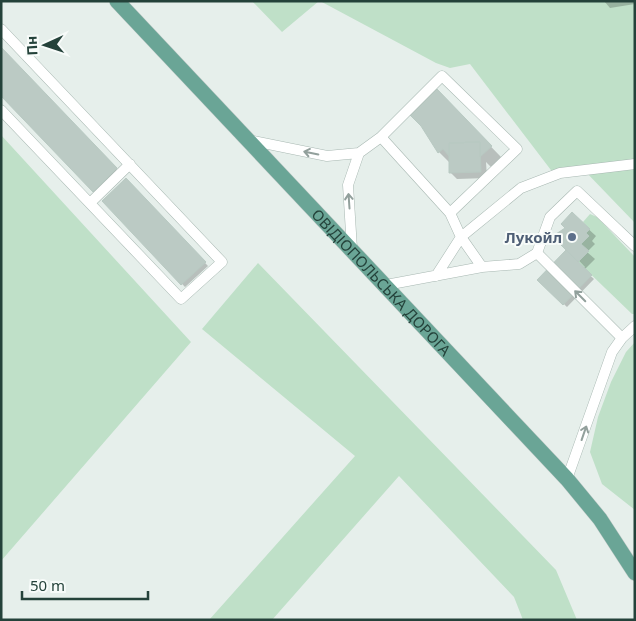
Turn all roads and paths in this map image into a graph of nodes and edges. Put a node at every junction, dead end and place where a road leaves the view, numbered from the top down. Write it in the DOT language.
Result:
graph roads {
  1 [pos="116,1"];
  2 [pos="1,29"];
  3 [pos="1,110"];
  4 [pos="381,137"];
  5 [pos="248,140"];
  6 [pos="359,153"];
  7 [pos="130,164"];
  8 [pos="635,164"];
  9 [pos="90,203"];
  10 [pos="450,213"];
  11 [pos="461,237"];
  12 [pos="635,246"];
  13 [pos="352,250"];
  14 [pos="537,253"];
  15 [pos="482,267"];
  16 [pos="436,276"];
  17 [pos="386,285"];
  18 [pos="635,326"];
  19 [pos="622,338"];
  20 [pos="567,479"];
  21 [pos="635,572"];
  1 -- 5 [label="main road, ОВІДІОПОЛЬСЬКА ДОРОГА"];
  2 -- 7 [label="lane"];
  3 -- 9 [label="lane"];
  4 -- 6 [label="lane"];
  4 -- 10 [label="lane"];
  4 -- 10 [label="lane"];
  6 -- 5 [label="lane, one-way"];
  5 -- 13 [label="main road, ОВІДІОПОЛЬСЬКА ДОРОГА"];
  13 -- 6 [label="lane, one-way"];
  7 -- 9 [label="lane"];
  7 -- 9 [label="lane"];
  8 -- 11 [label="lane"];
  10 -- 11 [label="lane"];
  11 -- 15 [label="lane"];
  11 -- 16 [label="lane"];
  12 -- 14 [label="lane"];
  13 -- 17 [label="main road, ОВІДІОПОЛЬСЬКА ДОРОГА"];
  14 -- 15 [label="lane"];
  19 -- 14 [label="lane, one-way"];
  15 -- 16 [label="lane"];
  16 -- 17 [label="lane"];
  17 -- 20 [label="main road, ОВІДІОПОЛЬСЬКА ДОРОГА"];
  18 -- 19 [label="lane"];
  20 -- 19 [label="lane, one-way"];
  20 -- 21 [label="main road, ОВІДІОПОЛЬСЬКА ДОРОГА"];
}
